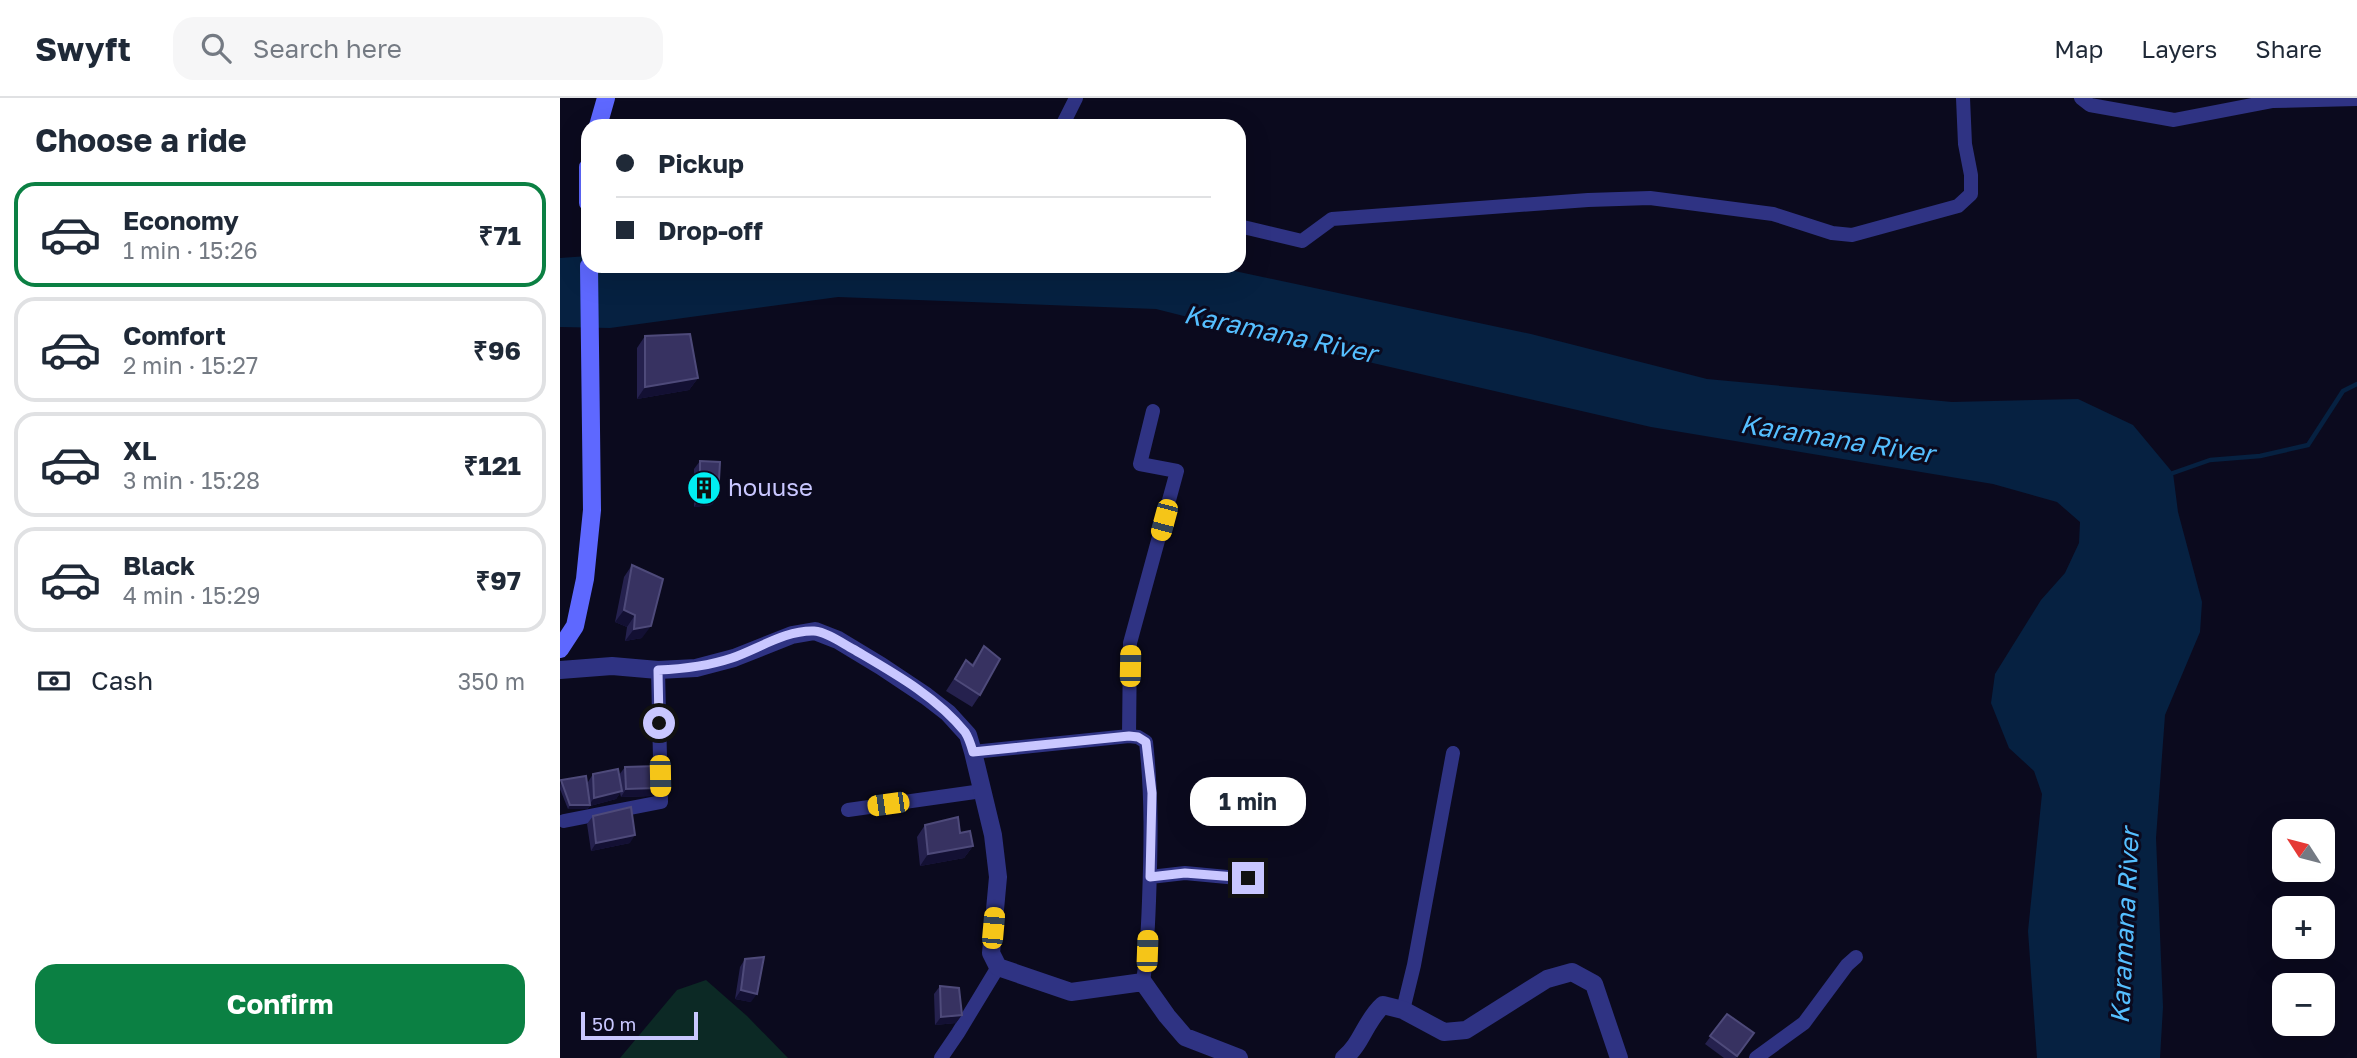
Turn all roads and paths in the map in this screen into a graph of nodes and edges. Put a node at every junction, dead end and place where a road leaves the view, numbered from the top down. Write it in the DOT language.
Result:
graph roads {
  1 [pos="606,98"];
  2 [pos="1076,98"];
  3 [pos="1963,98"];
  4 [pos="2081,98"];
  5 [pos="2357,99"];
  6 [pos="600,119"];
  7 [pos="1066,119"];
  8 [pos="1246,228"];
  9 [pos="589,273"];
  10 [pos="1153,411"];
  11 [pos="560,649"];
  12 [pos="560,670"];
  13 [pos="658,670"];
  14 [pos="1129,736"];
  15 [pos="973,752"];
  16 [pos="1453,753"];
  17 [pos="982,791"];
  18 [pos="848,810"];
  19 [pos="565,821"];
  20 [pos="1150,877"];
  21 [pos="1248,878"];
  22 [pos="1856,957"];
  23 [pos="998,967"];
  24 [pos="1143,982"];
  25 [pos="1403,1010"];
  26 [pos="941,1058"];
  27 [pos="1239,1058"];
  28 [pos="1344,1058"];
  29 [pos="1619,1058"];
  30 [pos="1756,1058"];
  1 -- 6 [label="main road"];
  2 -- 7 [label="street"];
  3 -- 8 [label="street"];
  4 -- 5 [label="street"];
  9 -- 11 [label="main road"];
  10 -- 14 [label="street"];
  12 -- 13 [label="street"];
  13 -- 15 [label="street"];
  13 -- 19 [label="street"];
  14 -- 15 [label="street"];
  14 -- 20 [label="street"];
  15 -- 17 [label="street"];
  16 -- 25 [label="street"];
  17 -- 18 [label="street"];
  17 -- 23 [label="street"];
  20 -- 21 [label="street"];
  20 -- 24 [label="street"];
  22 -- 30 [label="street"];
  23 -- 24 [label="street"];
  23 -- 26 [label="street"];
  24 -- 27 [label="street"];
  25 -- 28 [label="street"];
  25 -- 29 [label="street"];
}
